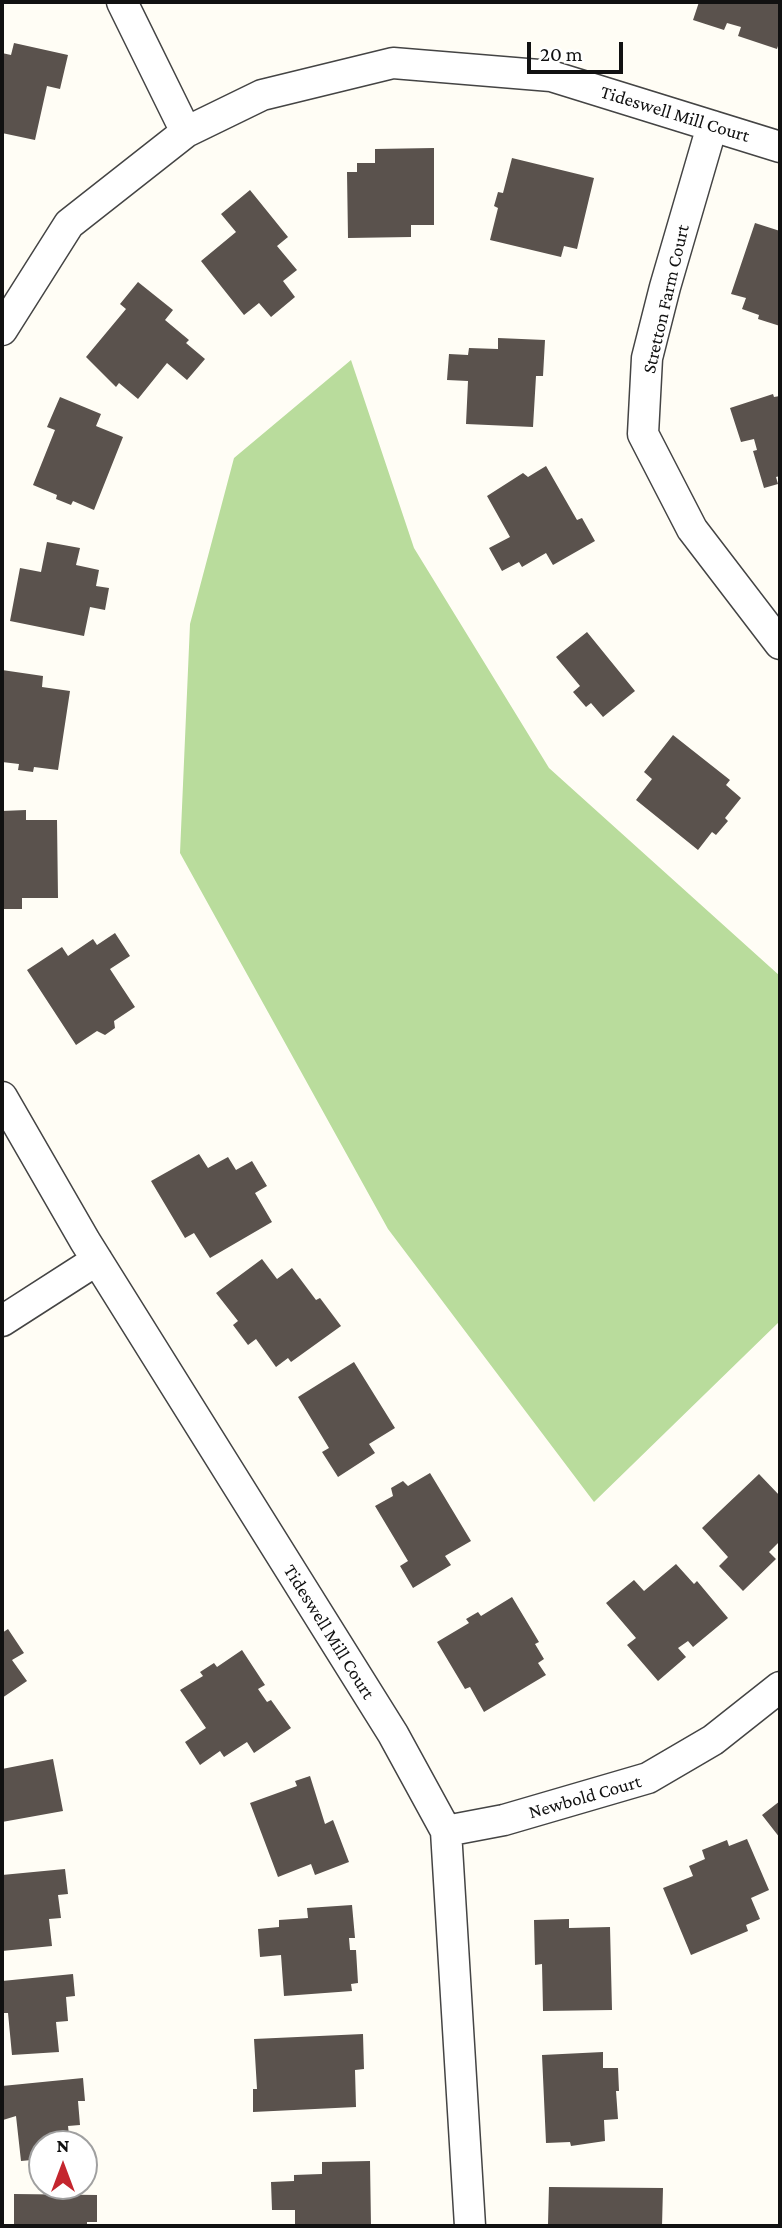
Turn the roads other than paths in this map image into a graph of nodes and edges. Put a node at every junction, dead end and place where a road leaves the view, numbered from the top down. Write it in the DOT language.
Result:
graph roads {
  1 [pos="122,2"];
  2 [pos="712,126"];
  3 [pos="186,132"];
  4 [pos="780,147"];
  5 [pos="2,330"];
  6 [pos="780,644"];
  7 [pos="2,1097"];
  8 [pos="97,1260"];
  9 [pos="2,1321"];
  10 [pos="780,1687"];
  11 [pos="446,1830"];
  12 [pos="470,2226"];
  1 -- 3 [label="street"];
  2 -- 3 [label="street, Tideswell Mill Court"];
  2 -- 4 [label="street, Tideswell Mill Court"];
  2 -- 6 [label="street, Stretton Farm Court"];
  3 -- 5 [label="street, Tideswell Mill Court"];
  7 -- 8 [label="street, Tideswell Mill Court"];
  8 -- 9 [label="street"];
  8 -- 11 [label="street, Tideswell Mill Court"];
  10 -- 11 [label="street, Newbold Court"];
  11 -- 12 [label="street, Tideswell Mill Court"];
}
